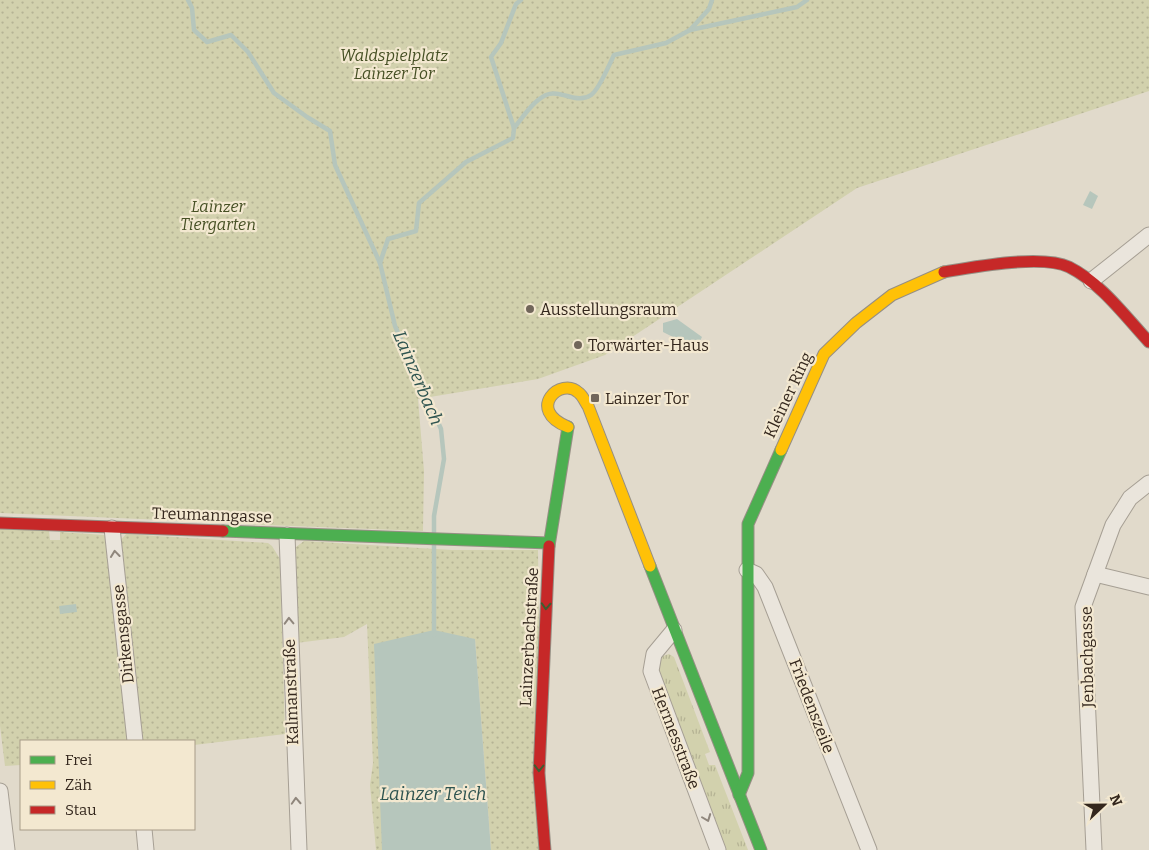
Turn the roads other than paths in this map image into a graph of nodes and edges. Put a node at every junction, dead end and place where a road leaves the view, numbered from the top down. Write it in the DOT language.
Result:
graph roads {
  1 [pos="1149,235"];
  2 [pos="1091,281"];
  3 [pos="1149,342"];
  4 [pos="576,423"];
  5 [pos="596,430"];
  6 [pos="1149,483"];
  7 [pos="0,523"];
  8 [pos="112,528"];
  9 [pos="287,535"];
  10 [pos="549,543"];
  11 [pos="746,570"];
  12 [pos="1095,574"];
  13 [pos="1149,587"];
  14 [pos="674,630"];
  15 [pos="135,740"];
  16 [pos="0,791"];
  17 [pos="738,795"];
  18 [pos="144,830"];
  19 [pos="7,850"];
  20 [pos="146,850"];
  21 [pos="298,850"];
  22 [pos="545,850"];
  23 [pos="718,850"];
  24 [pos="761,850"];
  25 [pos="869,850"];
  26 [pos="1094,850"];
  1 -- 2 [label="street"];
  2 -- 3 [label="street, Kleiner Ring"];
  2 -- 11 [label="street, Kleiner Ring"];
  4 -- 5 [label="street"];
  4 -- 5 [label="street"];
  4 -- 10 [label="street, Lainzerbachstraße"];
  5 -- 14 [label="street"];
  6 -- 12 [label="street, Jenbachgasse"];
  7 -- 8 [label="street, Treumanngasse"];
  8 -- 9 [label="street, Treumanngasse"];
  15 -- 8 [label="street, Dirkensgasse, one-way"];
  9 -- 10 [label="street, Treumanngasse"];
  21 -- 9 [label="street, Kalmanstraße, one-way"];
  10 -- 22 [label="street, Lainzerbachstraße, one-way"];
  11 -- 17 [label="street, Kleiner Ring"];
  11 -- 25 [label="street, Friedenszeile"];
  12 -- 13 [label="street"];
  12 -- 26 [label="street, Jenbachgasse"];
  14 -- 17 [label="street"];
  14 -- 23 [label="street, Hermesstraße, one-way"];
  16 -- 19 [label="street"];
  17 -- 24 [label="street"];
  18 -- 20 [label="street"];
}
